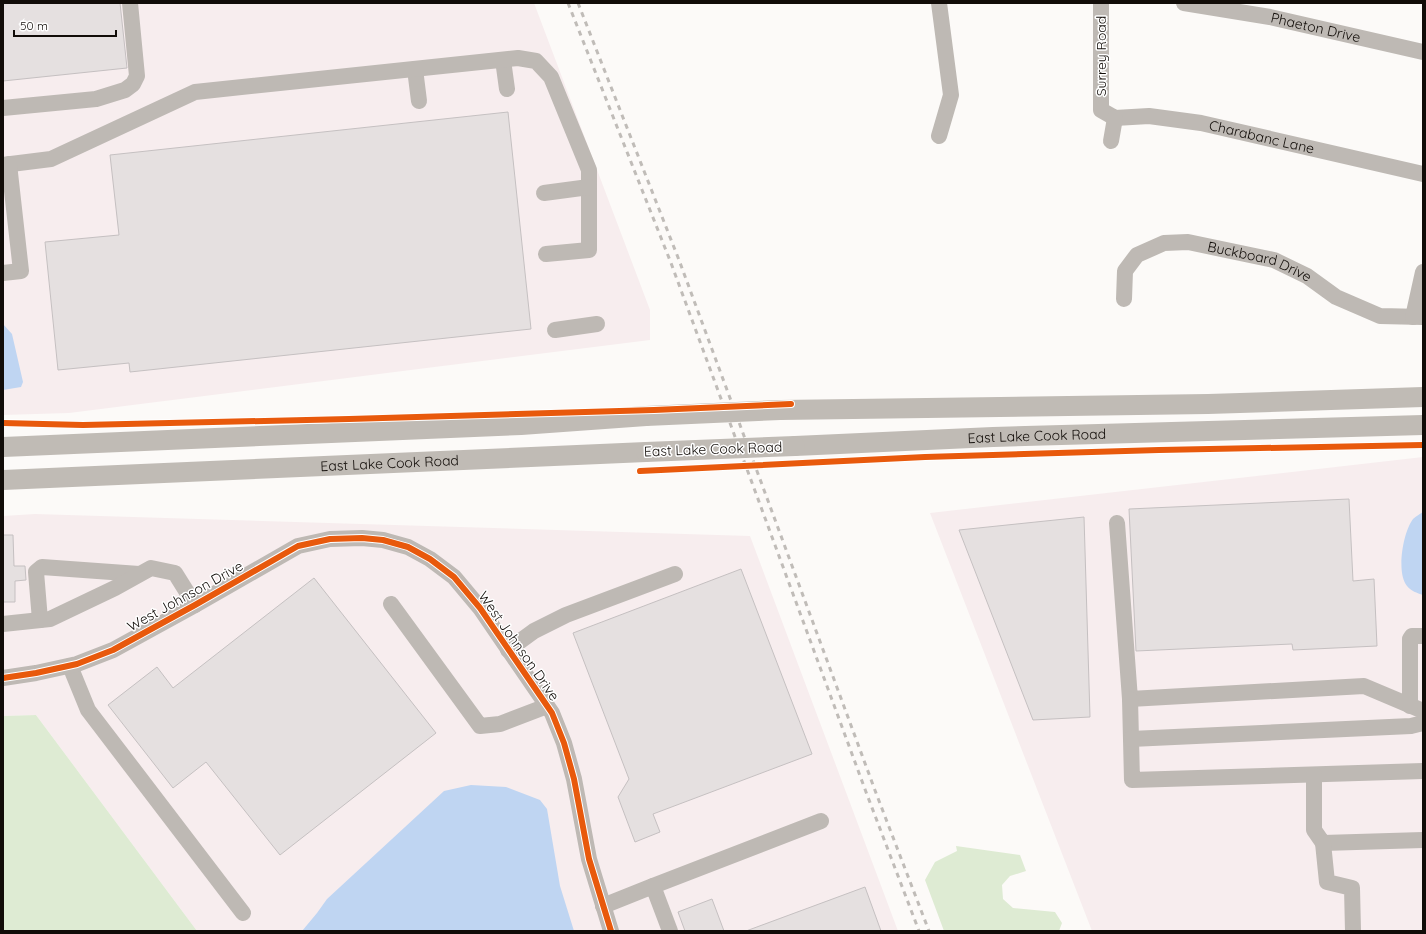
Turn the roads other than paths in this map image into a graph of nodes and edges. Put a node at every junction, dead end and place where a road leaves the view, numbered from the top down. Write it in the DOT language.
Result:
graph roads {
  1 [pos="130,3"];
  2 [pos="939,3"];
  3 [pos="1101,3"];
  4 [pos="1184,3"];
  5 [pos="1272,10"];
  6 [pos="1423,52"];
  7 [pos="503,60"];
  8 [pos="415,69"];
  9 [pos="508,89"];
  10 [pos="419,101"];
  11 [pos="3,108"];
  12 [pos="1115,118"];
  13 [pos="939,136"];
  14 [pos="1111,141"];
  15 [pos="6,164"];
  16 [pos="1423,174"];
  17 [pos="589,187"];
  18 [pos="544,193"];
  19 [pos="546,254"];
  20 [pos="1423,272"];
  21 [pos="3,273"];
  22 [pos="1124,300"];
  23 [pos="1418,317"];
  24 [pos="597,324"];
  25 [pos="555,330"];
  26 [pos="1423,397"];
  27 [pos="1423,425"];
  28 [pos="3,447"];
  29 [pos="3,480"];
  30 [pos="1118,523"];
  31 [pos="139,574"];
  32 [pos="675,574"];
  33 [pos="391,604"];
  34 [pos="195,605"];
  35 [pos="40,620"];
  36 [pos="3,624"];
  37 [pos="1423,636"];
  38 [pos="508,650"];
  39 [pos="70,666"];
  40 [pos="3,678"];
  41 [pos="1130,699"];
  42 [pos="547,706"];
  43 [pos="1416,709"];
  44 [pos="1423,723"];
  45 [pos="1131,739"];
  46 [pos="1423,771"];
  47 [pos="1314,774"];
  48 [pos="821,821"];
  49 [pos="1423,840"];
  50 [pos="1323,843"];
  51 [pos="653,886"];
  52 [pos="603,906"];
  53 [pos="243,913"];
  54 [pos="611,931"];
  55 [pos="670,931"];
  56 [pos="1353,931"];
  1 -- 11 [label="street"];
  2 -- 13 [label="street"];
  3 -- 12 [label="street, Surrey Road"];
  4 -- 5 [label="street, Phaeton Drive"];
  5 -- 6 [label="street, Phaeton Drive"];
  7 -- 8 [label="street"];
  7 -- 9 [label="street"];
  7 -- 17 [label="street"];
  8 -- 10 [label="street"];
  8 -- 15 [label="street"];
  12 -- 14 [label="street"];
  12 -- 16 [label="street, Charabanc Lane"];
  15 -- 21 [label="street"];
  17 -- 18 [label="street"];
  17 -- 19 [label="street"];
  20 -- 23 [label="street"];
  22 -- 23 [label="street, Buckboard Drive"];
  24 -- 25 [label="street"];
  26 -- 28 [label="main road, East Lake Cook Road, bridge"];
  27 -- 29 [label="main road, East Lake Cook Road, bridge"];
  30 -- 41 [label="street"];
  31 -- 34 [label="street"];
  31 -- 35 [label="street"];
  31 -- 35 [label="street"];
  32 -- 38 [label="street"];
  33 -- 42 [label="street"];
  34 -- 38 [label="street, West Johnson Drive"];
  34 -- 39 [label="street, West Johnson Drive"];
  35 -- 36 [label="street"];
  37 -- 43 [label="street"];
  38 -- 42 [label="street, West Johnson Drive"];
  39 -- 40 [label="street, West Johnson Drive"];
  39 -- 53 [label="street"];
  41 -- 43 [label="street"];
  41 -- 45 [label="street"];
  42 -- 52 [label="street, West Johnson Drive"];
  44 -- 45 [label="street"];
  45 -- 47 [label="street"];
  46 -- 47 [label="street"];
  47 -- 50 [label="street"];
  48 -- 51 [label="street"];
  49 -- 50 [label="street"];
  50 -- 56 [label="street"];
  51 -- 52 [label="street"];
  51 -- 55 [label="street"];
  52 -- 54 [label="street, West Johnson Drive"];
}
